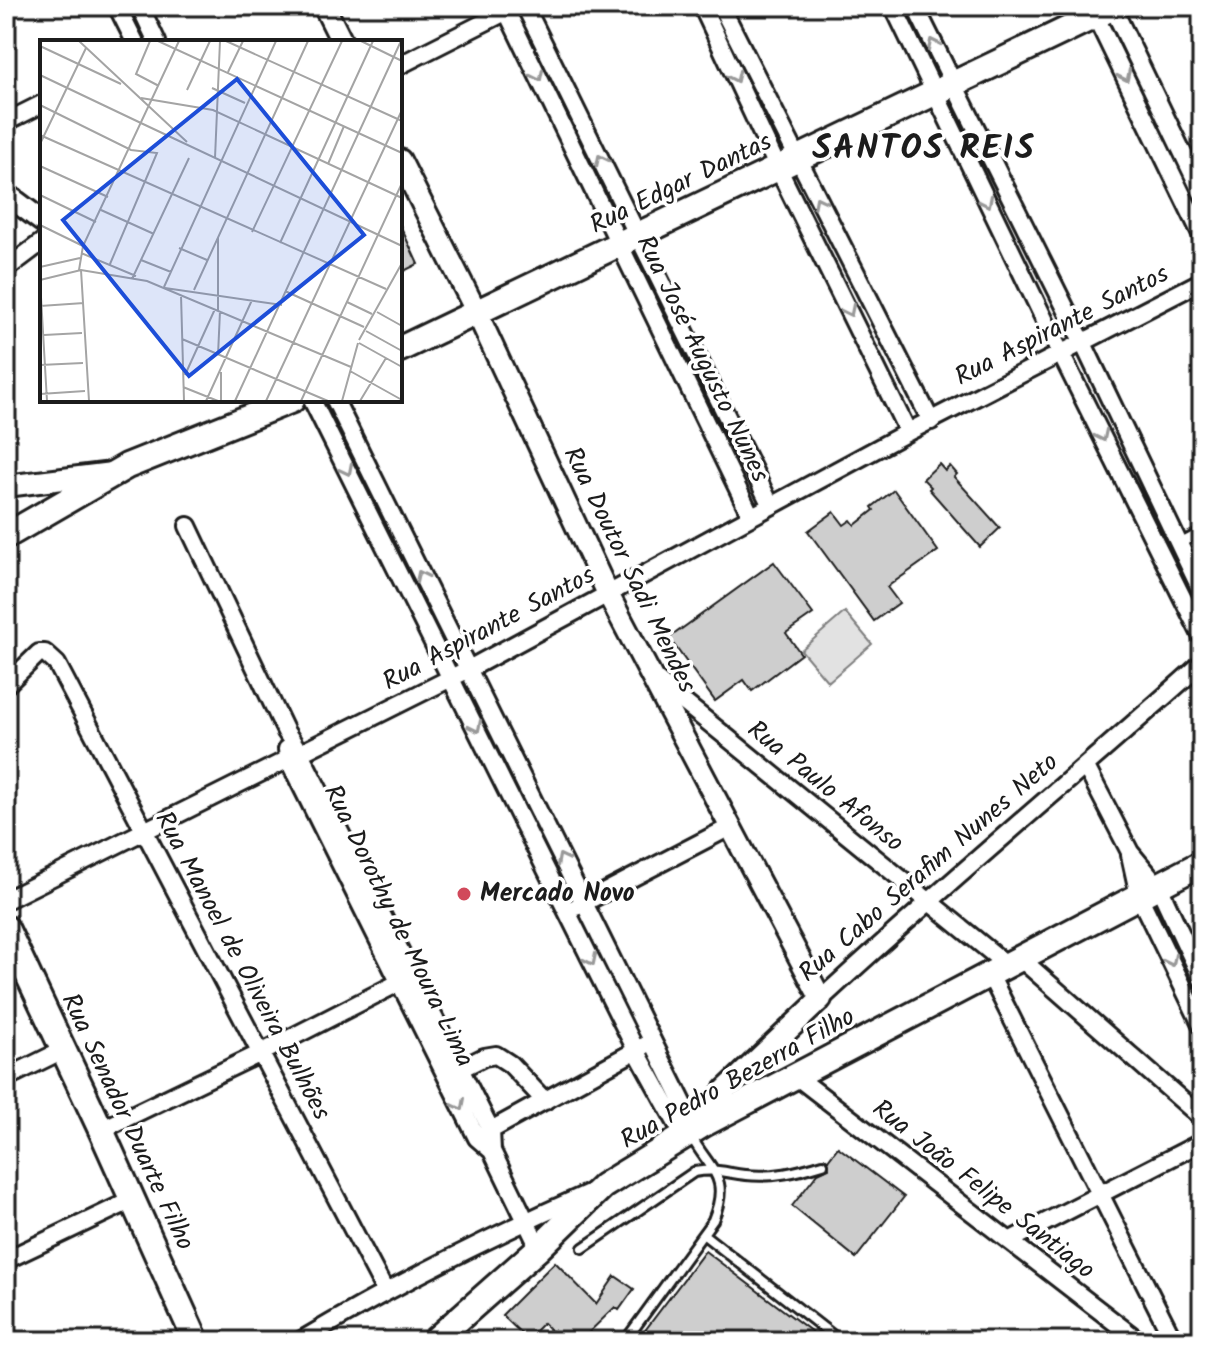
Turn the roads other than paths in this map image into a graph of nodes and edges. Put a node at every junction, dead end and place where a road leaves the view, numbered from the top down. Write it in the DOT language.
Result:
graph roads {
  1 [pos="117,6"];
  2 [pos="140,6"];
  3 [pos="324,6"];
  4 [pos="525,6"];
  5 [pos="702,6"];
  6 [pos="721,6"];
  7 [pos="893,6"];
  8 [pos="915,6"];
  9 [pos="509,8"];
  10 [pos="1105,8"];
  11 [pos="134,40"];
  12 [pos="156,40"];
  13 [pos="341,40"];
  14 [pos="402,64"];
  15 [pos="943,88"];
  16 [pos="40,105"];
  17 [pos="6,122"];
  18 [pos="402,164"];
  19 [pos="788,164"];
  20 [pos="6,178"];
  21 [pos="1202,193"];
  22 [pos="6,194"];
  23 [pos="40,203"];
  24 [pos="40,220"];
  25 [pos="1202,236"];
  26 [pos="629,240"];
  27 [pos="40,244"];
  28 [pos="6,269"];
  29 [pos="1202,281"];
  30 [pos="477,313"];
  31 [pos="1082,341"];
  32 [pos="402,348"];
  33 [pos="1060,352"];
  34 [pos="277,402"];
  35 [pos="313,402"];
  36 [pos="336,402"];
  37 [pos="931,421"];
  38 [pos="908,432"];
  39 [pos="112,473"];
  40 [pos="6,486"];
  41 [pos="380,492"];
  42 [pos="363,501"];
  43 [pos="771,506"];
  44 [pos="751,516"];
  45 [pos="188,526"];
  46 [pos="1202,532"];
  47 [pos="6,536"];
  48 [pos="1179,544"];
  49 [pos="1197,568"];
  50 [pos="1173,580"];
  51 [pos="1202,592"];
  52 [pos="608,594"];
  53 [pos="440,613"];
  54 [pos="423,621"];
  55 [pos="1202,637"];
  56 [pos="1202,663"];
  57 [pos="467,670"];
  58 [pos="651,675"];
  59 [pos="451,677"];
  60 [pos="6,685"];
  61 [pos="294,756"];
  62 [pos="1086,767"];
  63 [pos="730,827"];
  64 [pos="145,831"];
  65 [pos="1202,863"];
  66 [pos="1149,891"];
  67 [pos="6,900"];
  68 [pos="927,901"];
  69 [pos="584,903"];
  70 [pos="567,911"];
  71 [pos="6,928"];
  72 [pos="1005,966"];
  73 [pos="406,978"];
  74 [pos="1202,979"];
  75 [pos="821,999"];
  76 [pos="1202,1026"];
  77 [pos="652,1042"];
  78 [pos="63,1050"];
  79 [pos="636,1050"];
  80 [pos="261,1053"];
  81 [pos="460,1069"];
  82 [pos="797,1077"];
  83 [pos="6,1078"];
  84 [pos="545,1101"];
  85 [pos="1202,1118"];
  86 [pos="101,1130"];
  87 [pos="694,1131"];
  88 [pos="484,1134"];
  89 [pos="1202,1142"];
  90 [pos="823,1164"];
  91 [pos="713,1168"];
  92 [pos="603,1186"];
  93 [pos="1100,1195"];
  94 [pos="132,1200"];
  95 [pos="526,1221"];
  96 [pos="703,1234"];
  97 [pos="1009,1241"];
  98 [pos="539,1248"];
  99 [pos="583,1248"];
  100 [pos="6,1260"];
  101 [pos="385,1291"];
  102 [pos="196,1341"];
  103 [pos="300,1341"];
  104 [pos="434,1341"];
  105 [pos="625,1341"];
  106 [pos="840,1341"];
  107 [pos="1139,1341"];
  108 [pos="1174,1341"];
  1 -- 11 [label="street"];
  2 -- 12 [label="street"];
  3 -- 13 [label="street"];
  26 -- 4 [label="street, Rua José Augusto Nunes, one-way"];
  5 -- 19 [label="street, one-way"];
  6 -- 19 [label="street"];
  7 -- 15 [label="street"];
  15 -- 8 [label="street, one-way"];
  9 -- 14 [label="street"];
  9 -- 26 [label="street, Rua José Augusto Nunes, one-way"];
  10 -- 15 [label="main road, Rua Edgar Dantas"];
  10 -- 21 [label="street"];
  10 -- 25 [label="street, one-way"];
  15 -- 19 [label="main road, Rua Edgar Dantas"];
  15 -- 31 [label="street"];
  15 -- 33 [label="street, one-way"];
  16 -- 17 [label="street"];
  18 -- 30 [label="street, Rua Doutor Sadi Mendes"];
  19 -- 26 [label="main road, Rua Edgar Dantas"];
  37 -- 19 [label="street, one-way"];
  19 -- 38 [label="street, one-way"];
  20 -- 23 [label="street"];
  22 -- 24 [label="street"];
  26 -- 30 [label="main road, Rua Edgar Dantas"];
  26 -- 43 [label="street, Rua José Augusto Nunes"];
  26 -- 44 [label="street, Rua José Augusto Nunes"];
  27 -- 28 [label="street"];
  29 -- 31 [label="street, Rua Aspirante Santos"];
  30 -- 32 [label="main road, Rua Edgar Dantas"];
  30 -- 52 [label="street, Rua Doutor Sadi Mendes"];
  31 -- 33 [label="street, Rua Aspirante Santos"];
  31 -- 48 [label="street"];
  33 -- 37 [label="street, Rua Aspirante Santos"];
  33 -- 50 [label="street, one-way"];
  34 -- 39 [label="main road"];
  35 -- 42 [label="street, one-way"];
  36 -- 41 [label="street"];
  37 -- 38 [label="street, Rua Aspirante Santos"];
  38 -- 43 [label="street, Rua Aspirante Santos"];
  39 -- 40 [label="street"];
  39 -- 47 [label="main road"];
  41 -- 42 [label="street"];
  53 -- 41 [label="street, one-way"];
  42 -- 54 [label="street"];
  43 -- 44 [label="street, Rua Aspirante Santos"];
  44 -- 52 [label="street, Rua Aspirante Santos"];
  45 -- 61 [label="street, Rua Dorothy de Moura Lima"];
  46 -- 48 [label="lane"];
  48 -- 49 [label="street"];
  49 -- 50 [label="street"];
  49 -- 51 [label="street"];
  50 -- 55 [label="street"];
  52 -- 57 [label="street, Rua Aspirante Santos"];
  52 -- 58 [label="street, Rua Doutor Sadi Mendes"];
  53 -- 54 [label="street"];
  53 -- 57 [label="street"];
  54 -- 59 [label="street"];
  56 -- 62 [label="street, Rua Cabo Serafim Nunes Neto"];
  57 -- 59 [label="street, Rua Aspirante Santos"];
  69 -- 57 [label="street, one-way"];
  58 -- 63 [label="street, Rua Doutor Sadi Mendes"];
  58 -- 68 [label="street, Rua Paulo Afonso"];
  59 -- 61 [label="street, Rua Aspirante Santos"];
  59 -- 70 [label="street, one-way"];
  60 -- 64 [label="street, Rua Manoel de Oliveira Bulhões"];
  61 -- 64 [label="street, Rua Aspirante Santos"];
  61 -- 73 [label="street, Rua Dorothy de Moura Lima"];
  62 -- 66 [label="street"];
  62 -- 68 [label="street, Rua Cabo Serafim Nunes Neto"];
  63 -- 69 [label="street"];
  63 -- 75 [label="street, Rua Doutor Sadi Mendes"];
  64 -- 67 [label="street, Rua Aspirante Santos"];
  64 -- 80 [label="street, Rua Manoel de Oliveira Bulhões"];
  65 -- 66 [label="main road, Rua Pedro Bezerra Filho"];
  66 -- 72 [label="main road, Rua Pedro Bezerra Filho"];
  66 -- 74 [label="street"];
  66 -- 76 [label="street, one-way"];
  68 -- 72 [label="street, Rua Paulo Afonso"];
  68 -- 75 [label="street, Rua Cabo Serafim Nunes Neto"];
  69 -- 70 [label="street"];
  69 -- 77 [label="street"];
  70 -- 79 [label="street, one-way"];
  71 -- 78 [label="main road, Rua Senador Duarte Filho"];
  72 -- 82 [label="main road, Rua Pedro Bezerra Filho"];
  72 -- 85 [label="street"];
  72 -- 93 [label="street, Rua Paulo Afonso"];
  73 -- 80 [label="street"];
  73 -- 81 [label="street, Rua Dorothy de Moura Lima"];
  73 -- 88 [label="street, Rua Dorothy de Moura Lima, one-way"];
  75 -- 87 [label="street, Rua Cabo Serafim Nunes Neto"];
  77 -- 79 [label="street"];
  77 -- 87 [label="street"];
  78 -- 83 [label="street"];
  78 -- 86 [label="main road, Rua Senador Duarte Filho"];
  79 -- 84 [label="street"];
  79 -- 87 [label="street"];
  80 -- 86 [label="street"];
  80 -- 101 [label="street, Rua Manoel de Oliveira Bulhões"];
  81 -- 84 [label="street"];
  81 -- 88 [label="street, Rua Dorothy de Moura Lima"];
  82 -- 87 [label="main road, Rua Pedro Bezerra Filho"];
  82 -- 97 [label="street, Rua João Felipe Santiago"];
  84 -- 88 [label="street"];
  86 -- 94 [label="main road, Rua Senador Duarte Filho"];
  87 -- 91 [label="lane"];
  87 -- 92 [label="main road, Rua Pedro Bezerra Filho"];
  88 -- 95 [label="street, Rua Dorothy de Moura Lima"];
  89 -- 93 [label="street"];
  90 -- 91 [label="lane"];
  91 -- 96 [label="lane"];
  91 -- 99 [label="lane"];
  92 -- 95 [label="street, Rua Pedro Bezerra Filho"];
  92 -- 98 [label="main road"];
  93 -- 97 [label="street"];
  93 -- 108 [label="street, Rua Paulo Afonso"];
  94 -- 100 [label="street"];
  94 -- 102 [label="main road, Rua Senador Duarte Filho"];
  95 -- 98 [label="street, Rua Dorothy de Moura Lima"];
  95 -- 101 [label="street, Rua Pedro Bezerra Filho"];
  96 -- 105 [label="lane"];
  96 -- 106 [label="lane"];
  97 -- 107 [label="street, Rua João Felipe Santiago"];
  98 -- 104 [label="main road"];
  101 -- 103 [label="street, Rua Pedro Bezerra Filho"];
}
